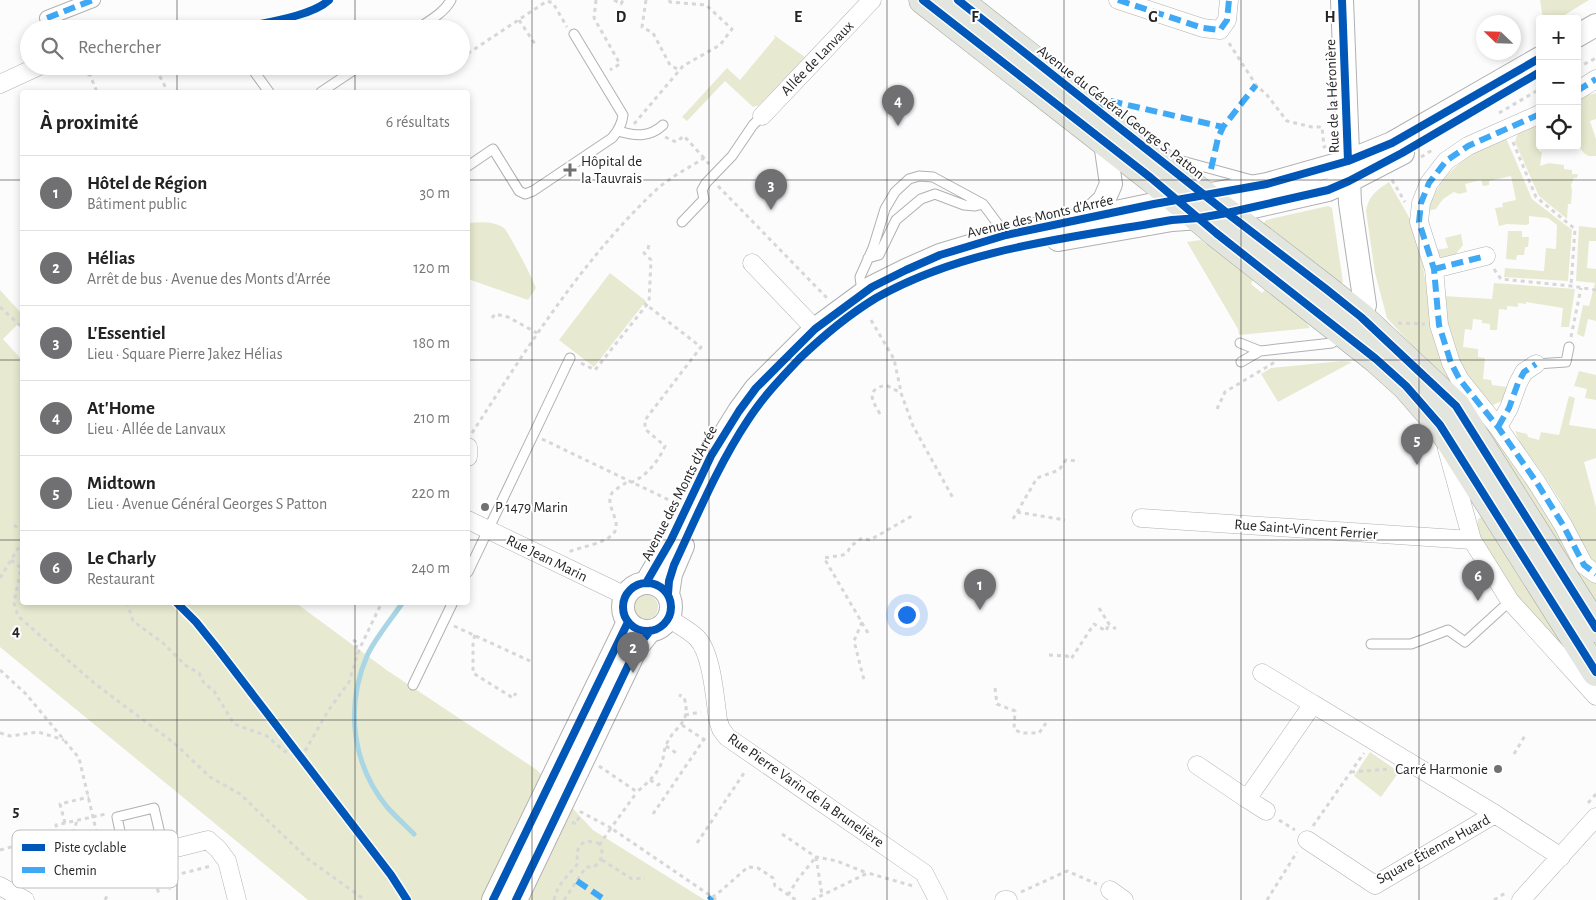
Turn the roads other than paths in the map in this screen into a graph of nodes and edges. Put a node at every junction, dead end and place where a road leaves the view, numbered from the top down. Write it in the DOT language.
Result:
graph roads {
  1 [pos="94,0"];
  2 [pos="451,0"];
  3 [pos="872,0"];
  4 [pos="923,0"];
  5 [pos="958,0"];
  6 [pos="1118,0"];
  7 [pos="1229,0"];
  8 [pos="1342,0"];
  9 [pos="47,18"];
  10 [pos="430,20"];
  11 [pos="1596,25"];
  12 [pos="574,34"];
  13 [pos="1581,34"];
  14 [pos="1596,40"];
  15 [pos="1581,49"];
  16 [pos="1537,60"];
  17 [pos="1536,74"];
  18 [pos="20,75"];
  19 [pos="257,75"];
  20 [pos="346,75"];
  21 [pos="1596,80"];
  22 [pos="0,84"];
  23 [pos="1581,89"];
  24 [pos="268,90"];
  25 [pos="324,90"];
  26 [pos="762,116"];
  27 [pos="1536,116"];
  28 [pos="663,126"];
  29 [pos="618,131"];
  30 [pos="1105,143"];
  31 [pos="1162,162"];
  32 [pos="470,165"];
  33 [pos="1349,171"];
  34 [pos="1267,184"];
  35 [pos="1178,200"];
  36 [pos="984,204"];
  37 [pos="1202,207"];
  38 [pos="1227,213"];
  39 [pos="1084,220"];
  40 [pos="682,222"];
  41 [pos="1006,235"];
  42 [pos="1486,256"];
  43 [pos="868,258"];
  44 [pos="752,263"];
  45 [pos="1434,269"];
  46 [pos="862,294"];
  47 [pos="1352,325"];
  48 [pos="815,329"];
  49 [pos="1240,343"];
  50 [pos="1569,347"];
  51 [pos="1260,351"];
  52 [pos="570,358"];
  53 [pos="1241,362"];
  54 [pos="1536,364"];
  55 [pos="1498,427"];
  56 [pos="1476,479"];
  57 [pos="1140,518"];
  58 [pos="470,521"];
  59 [pos="488,529"];
  60 [pos="1472,540"];
  61 [pos="470,568"];
  62 [pos="1596,574"];
  63 [pos="646,583"];
  64 [pos="668,594"];
  65 [pos="626,596"];
  66 [pos="1510,601"];
  67 [pos="452,605"];
  68 [pos="668,618"];
  69 [pos="628,622"];
  70 [pos="1596,628"];
  71 [pos="650,631"];
  72 [pos="1371,644"];
  73 [pos="1596,672"];
  74 [pos="1262,673"];
  75 [pos="414,684"];
  76 [pos="1596,696"];
  77 [pos="1312,704"];
  78 [pos="1197,765"];
  79 [pos="1247,799"];
  80 [pos="1266,811"];
  81 [pos="1496,814"];
  82 [pos="1596,817"];
  83 [pos="120,830"];
  84 [pos="156,830"];
  85 [pos="1306,839"];
  86 [pos="178,847"];
  87 [pos="1561,857"];
  88 [pos="0,886"];
  89 [pos="1533,896"];
  90 [pos="25,900"];
  91 [pos="237,900"];
  92 [pos="493,900"];
  93 [pos="516,900"];
  94 [pos="938,900"];
  1 -- 9 [label="street"];
  2 -- 10 [label="lane"];
  3 -- 26 [label="street, Allée de Lanvaux"];
  4 -- 30 [label="main road, Avenue du Général George S. Patton"];
  5 -- 31 [label="main road, Avenue du Général George S. Patton"];
  6 -- 7 [label="street"];
  8 -- 33 [label="street, Rue de la Héronière"];
  11 -- 13 [label="street"];
  12 -- 29 [label="lane"];
  14 -- 15 [label="street"];
  16 -- 33 [label="street, Avenue des Monts d'Arrée"];
  17 -- 33 [label="street, Avenue des Monts d'Arrée"];
  18 -- 22 [label="street"];
  19 -- 24 [label="lane"];
  20 -- 25 [label="lane"];
  21 -- 23 [label="street"];
  26 -- 40 [label="lane"];
  27 -- 45 [label="street"];
  28 -- 29 [label="lane"];
  29 -- 32 [label="lane"];
  30 -- 35 [label="main road, Avenue du Général George S. Patton"];
  30 -- 39 [label="street, Avenue des Monts d'Arrée"];
  31 -- 34 [label="lane"];
  31 -- 37 [label="main road, Avenue du Général George S. Patton"];
  33 -- 34 [label="street, Avenue des Monts d'Arrée"];
  33 -- 38 [label="street, Avenue des Monts d'Arrée"];
  33 -- 47 [label="street, Rue de la Héronière"];
  34 -- 37 [label="street, Avenue des Monts d'Arrée"];
  35 -- 37 [label="main road, Avenue du Général George S. Patton"];
  35 -- 39 [label="street, Avenue des Monts d'Arrée"];
  36 -- 41 [label="lane"];
  36 -- 43 [label="lane"];
  36 -- 43 [label="lane"];
  37 -- 38 [label="main road, Avenue du Général George S. Patton"];
  37 -- 47 [label="main road, Avenue du Général George S. Patton"];
  37 -- 64 [label="street, Avenue des Monts d'Arrée"];
  38 -- 47 [label="main road, Avenue du Général George S. Patton"];
  39 -- 41 [label="street, Avenue des Monts d'Arrée"];
  41 -- 46 [label="street, Avenue des Monts d'Arrée"];
  42 -- 45 [label="street"];
  43 -- 46 [label="lane"];
  44 -- 48 [label="street"];
  45 -- 55 [label="street"];
  46 -- 48 [label="street, Avenue des Monts d'Arrée"];
  47 -- 51 [label="lane"];
  47 -- 56 [label="main road, Avenue du Général George S. Patton"];
  47 -- 56 [label="main road, Avenue du Général George S. Patton"];
  48 -- 63 [label="street, Avenue des Monts d'Arrée"];
  49 -- 51 [label="lane"];
  50 -- 54 [label="lane"];
  51 -- 53 [label="lane"];
  52 -- 59 [label="lane"];
  54 -- 55 [label="street"];
  55 -- 62 [label="street"];
  56 -- 60 [label="street"];
  56 -- 70 [label="main road, Avenue du Général George S. Patton"];
  56 -- 73 [label="main road, Avenue du Général George S. Patton"];
  57 -- 60 [label="street, Rue Saint-Vincent Ferrier"];
  58 -- 59 [label="street, Rue Jean Marin"];
  59 -- 61 [label="lane"];
  59 -- 65 [label="street, Rue Jean Marin"];
  60 -- 66 [label="street"];
  63 -- 64 [label="street"];
  63 -- 65 [label="street"];
  64 -- 68 [label="street"];
  65 -- 69 [label="street"];
  66 -- 72 [label="lane"];
  66 -- 76 [label="street"];
  67 -- 75 [label="lane"];
  68 -- 71 [label="street"];
  68 -- 94 [label="street, Rue Pierre Varin de la Brunelière"];
  69 -- 71 [label="street"];
  69 -- 92 [label="street"];
  71 -- 93 [label="street"];
  74 -- 77 [label="street, Square Étienne Huard"];
  77 -- 79 [label="street"];
  77 -- 81 [label="street, Square Étienne Huard"];
  78 -- 79 [label="street"];
  79 -- 80 [label="street"];
  81 -- 85 [label="street, Square Étienne Huard"];
  81 -- 87 [label="street, Square Étienne Huard"];
  82 -- 87 [label="street"];
  83 -- 84 [label="lane"];
  86 -- 91 [label="street"];
  87 -- 89 [label="street"];
  88 -- 90 [label="street"];
}
